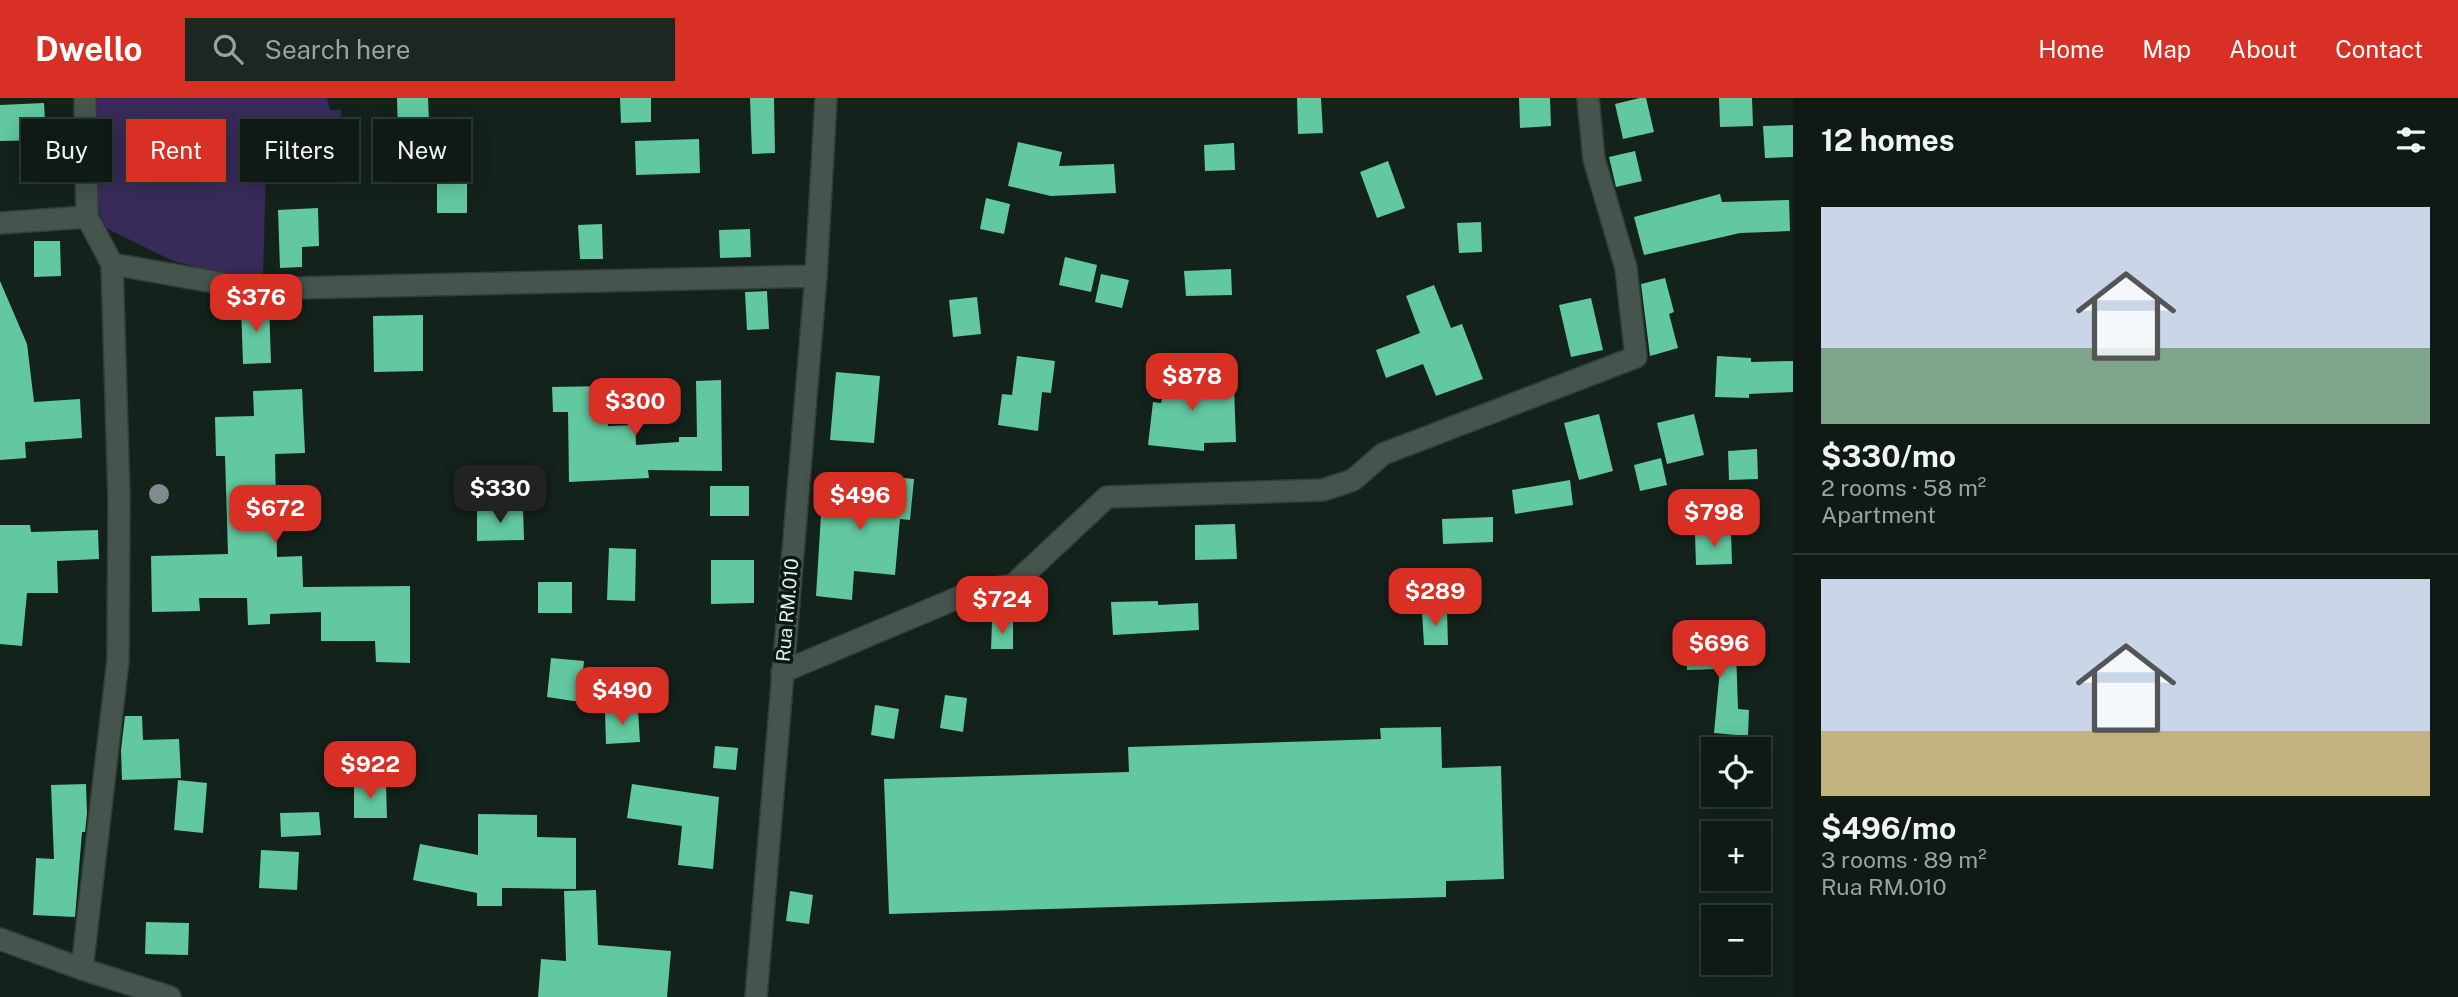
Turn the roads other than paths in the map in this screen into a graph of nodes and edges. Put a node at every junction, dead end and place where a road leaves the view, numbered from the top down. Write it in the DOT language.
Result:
graph roads {
  1 [pos="85,98"];
  2 [pos="826,98"];
  3 [pos="1588,98"];
  4 [pos="87,217"];
  5 [pos="0,223"];
  6 [pos="112,264"];
  7 [pos="816,276"];
  8 [pos="782,672"];
  9 [pos="0,939"];
  10 [pos="82,969"];
  11 [pos="170,997"];
  12 [pos="756,997"];
  1 -- 4 [label="street"];
  2 -- 7 [label="street, Rua RM.010"];
  3 -- 8 [label="street"];
  4 -- 5 [label="street"];
  4 -- 6 [label="street"];
  6 -- 7 [label="street"];
  6 -- 10 [label="street"];
  7 -- 8 [label="street, Rua RM.010"];
  8 -- 12 [label="street, Rua RM.010"];
  9 -- 10 [label="street"];
  10 -- 11 [label="street"];
}
